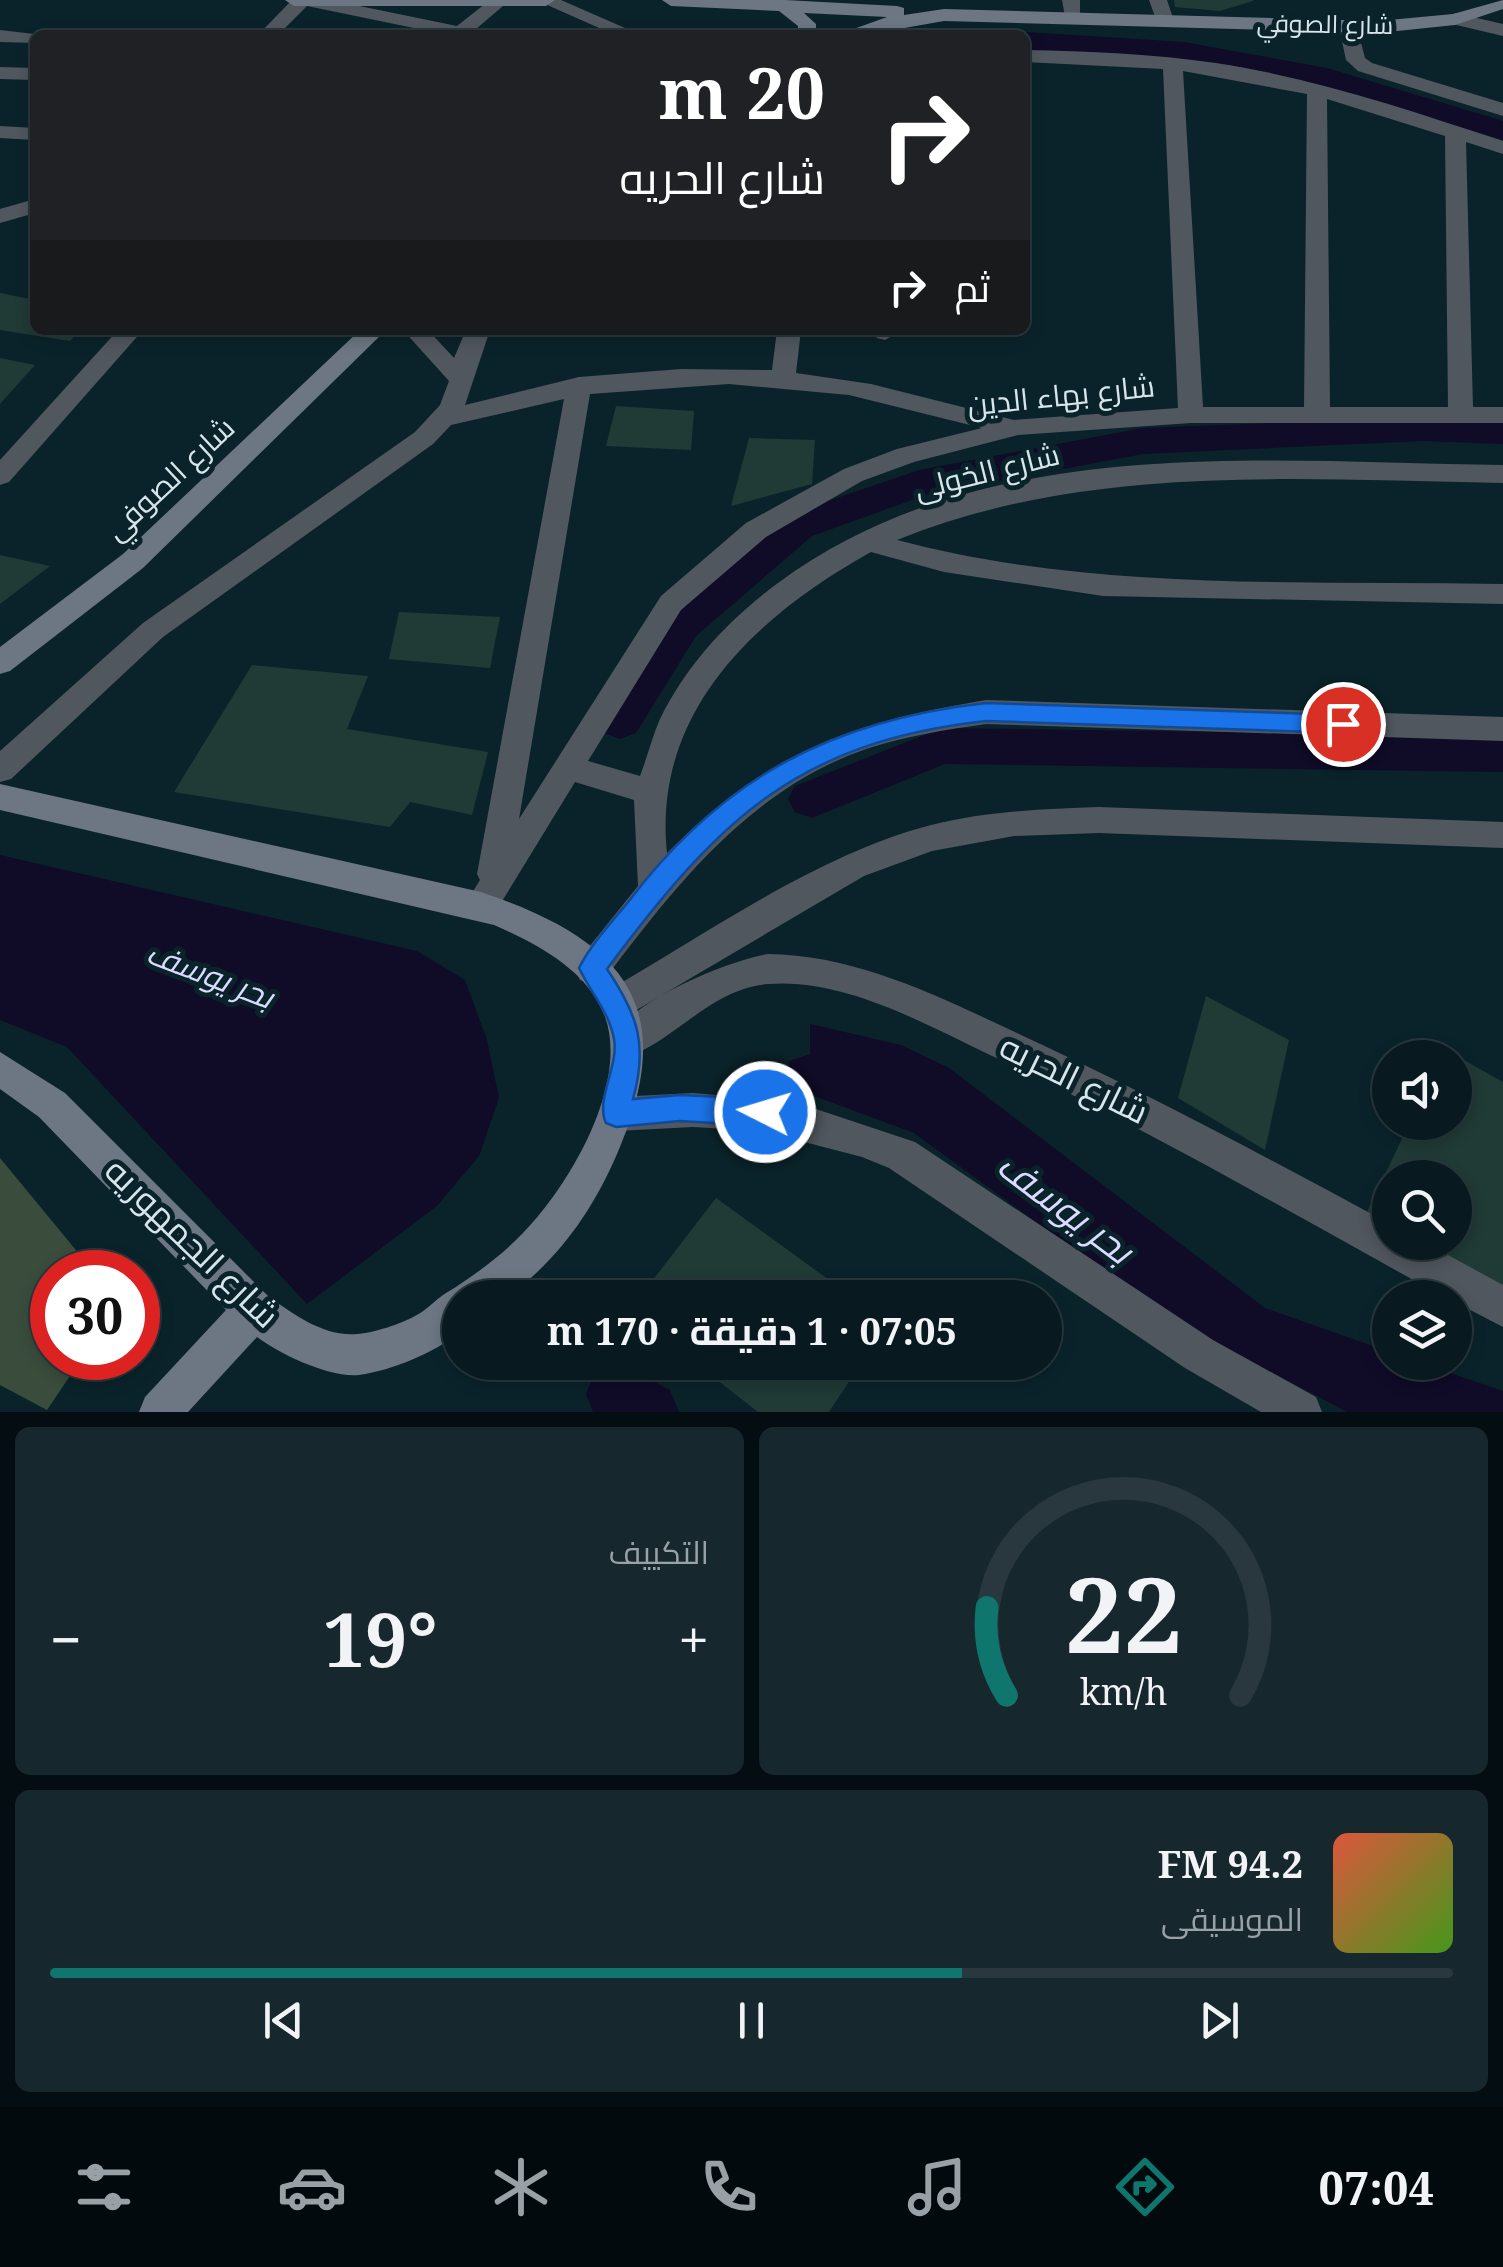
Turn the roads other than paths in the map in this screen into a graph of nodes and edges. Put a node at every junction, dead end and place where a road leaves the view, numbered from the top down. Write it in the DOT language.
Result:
graph roads {
  1 [pos="294,0"];
  2 [pos="303,0"];
  3 [pos="382,0"];
  4 [pos="501,0"];
  5 [pos="546,0"];
  6 [pos="670,0"];
  7 [pos="1158,0"];
  8 [pos="1503,3"];
  9 [pos="861,5"];
  10 [pos="782,6"];
  11 [pos="944,7"];
  12 [pos="1072,9"];
  13 [pos="1455,19"];
  14 [pos="1165,21"];
  15 [pos="1348,27"];
  16 [pos="273,30"];
  17 [pos="451,30"];
  18 [pos="469,30"];
  19 [pos="620,30"];
  20 [pos="807,30"];
  21 [pos="862,30"];
  22 [pos="1503,30"];
  23 [pos="0,36"];
  24 [pos="30,37"];
  25 [pos="1030,56"];
  26 [pos="1173,64"];
  27 [pos="0,74"];
  28 [pos="30,74"];
  29 [pos="1316,90"];
  30 [pos="1503,110"];
  31 [pos="0,132"];
  32 [pos="1455,132"];
  33 [pos="30,134"];
  34 [pos="1503,148"];
  35 [pos="0,194"];
  36 [pos="30,196"];
  37 [pos="30,207"];
  38 [pos="0,216"];
  39 [pos="126,335"];
  40 [pos="369,335"];
  41 [pos="420,335"];
  42 [pos="476,335"];
  43 [pos="788,335"];
  44 [pos="784,378"];
  45 [pos="461,379"];
  46 [pos="579,385"];
  47 [pos="1317,413"];
  48 [pos="1462,414"];
  49 [pos="1191,416"];
  50 [pos="1503,416"];
  51 [pos="443,419"];
  52 [pos="1018,428"];
  53 [pos="1503,474"];
  54 [pos="0,476"];
  55 [pos="870,542"];
  56 [pos="1503,594"];
  57 [pos="0,663"];
  58 [pos="1503,728"];
  59 [pos="568,768"];
  60 [pos="0,770"];
  61 [pos="651,792"];
  62 [pos="0,797"];
  63 [pos="1503,835"];
  64 [pos="654,886"];
  65 [pos="485,898"];
  66 [pos="592,968"];
  67 [pos="616,1004"];
  68 [pos="628,1041"];
  69 [pos="0,1068"];
  70 [pos="616,1114"];
  71 [pos="496,1280"];
  72 [pos="1503,1307"];
  73 [pos="254,1310"];
  74 [pos="442,1321"];
  75 [pos="160,1412"];
  76 [pos="1301,1412"];
  1 -- 2 [label="street"];
  2 -- 3 [label="street"];
  2 -- 16 [label="street"];
  2 -- 17 [label="street"];
  3 -- 4 [label="street"];
  4 -- 5 [label="street"];
  4 -- 18 [label="street"];
  5 -- 19 [label="street"];
  6 -- 10 [label="street"];
  7 -- 14 [label="street"];
  8 -- 13 [label="street, شارع الصوفي"];
  9 -- 10 [label="street"];
  9 -- 11 [label="street"];
  10 -- 20 [label="street"];
  11 -- 12 [label="street, شارع الصوفي"];
  11 -- 21 [label="street, شارع الصوفي"];
  12 -- 14 [label="street, شارع الصوفي"];
  13 -- 15 [label="street, شارع الصوفي"];
  13 -- 22 [label="street"];
  14 -- 15 [label="street, شارع الصوفي"];
  15 -- 30 [label="street"];
  23 -- 24 [label="street"];
  25 -- 26 [label="street"];
  26 -- 29 [label="street"];
  26 -- 49 [label="street"];
  27 -- 28 [label="street"];
  29 -- 32 [label="street"];
  29 -- 47 [label="street"];
  31 -- 33 [label="street"];
  32 -- 34 [label="street"];
  32 -- 48 [label="street"];
  35 -- 36 [label="street"];
  37 -- 38 [label="street"];
  39 -- 54 [label="street"];
  40 -- 57 [label="street, شارع الصوفي"];
  41 -- 45 [label="street"];
  42 -- 45 [label="street"];
  43 -- 44 [label="street"];
  44 -- 46 [label="street"];
  44 -- 52 [label="street"];
  45 -- 51 [label="street"];
  46 -- 51 [label="street"];
  46 -- 65 [label="street"];
  47 -- 48 [label="street, شارع بهاء الدين"];
  47 -- 49 [label="street, شارع بهاء الدين"];
  48 -- 50 [label="street, شارع بهاء الدين"];
  49 -- 52 [label="street, شارع بهاء الدين"];
  51 -- 60 [label="street"];
  52 -- 59 [label="street, شارع بهاء الدين"];
  53 -- 55 [label="street, شارع الخولى"];
  55 -- 56 [label="street"];
  55 -- 61 [label="street, شارع الخولى"];
  58 -- 64 [label="street"];
  59 -- 61 [label="street"];
  59 -- 65 [label="street, شارع بهاء الدين"];
  61 -- 64 [label="street, شارع الخولى"];
  62 -- 65 [label="street"];
  63 -- 67 [label="street"];
  64 -- 66 [label="street"];
  65 -- 66 [label="street"];
  66 -- 67 [label="street"];
  67 -- 68 [label="street"];
  68 -- 70 [label="street"];
  68 -- 72 [label="street, شارع الحريه"];
  69 -- 73 [label="street, شارع الجمهوريه"];
  70 -- 71 [label="street"];
  70 -- 76 [label="street"];
  73 -- 74 [label="street, شارع الجمهوريه"];
  73 -- 75 [label="street"];
}
